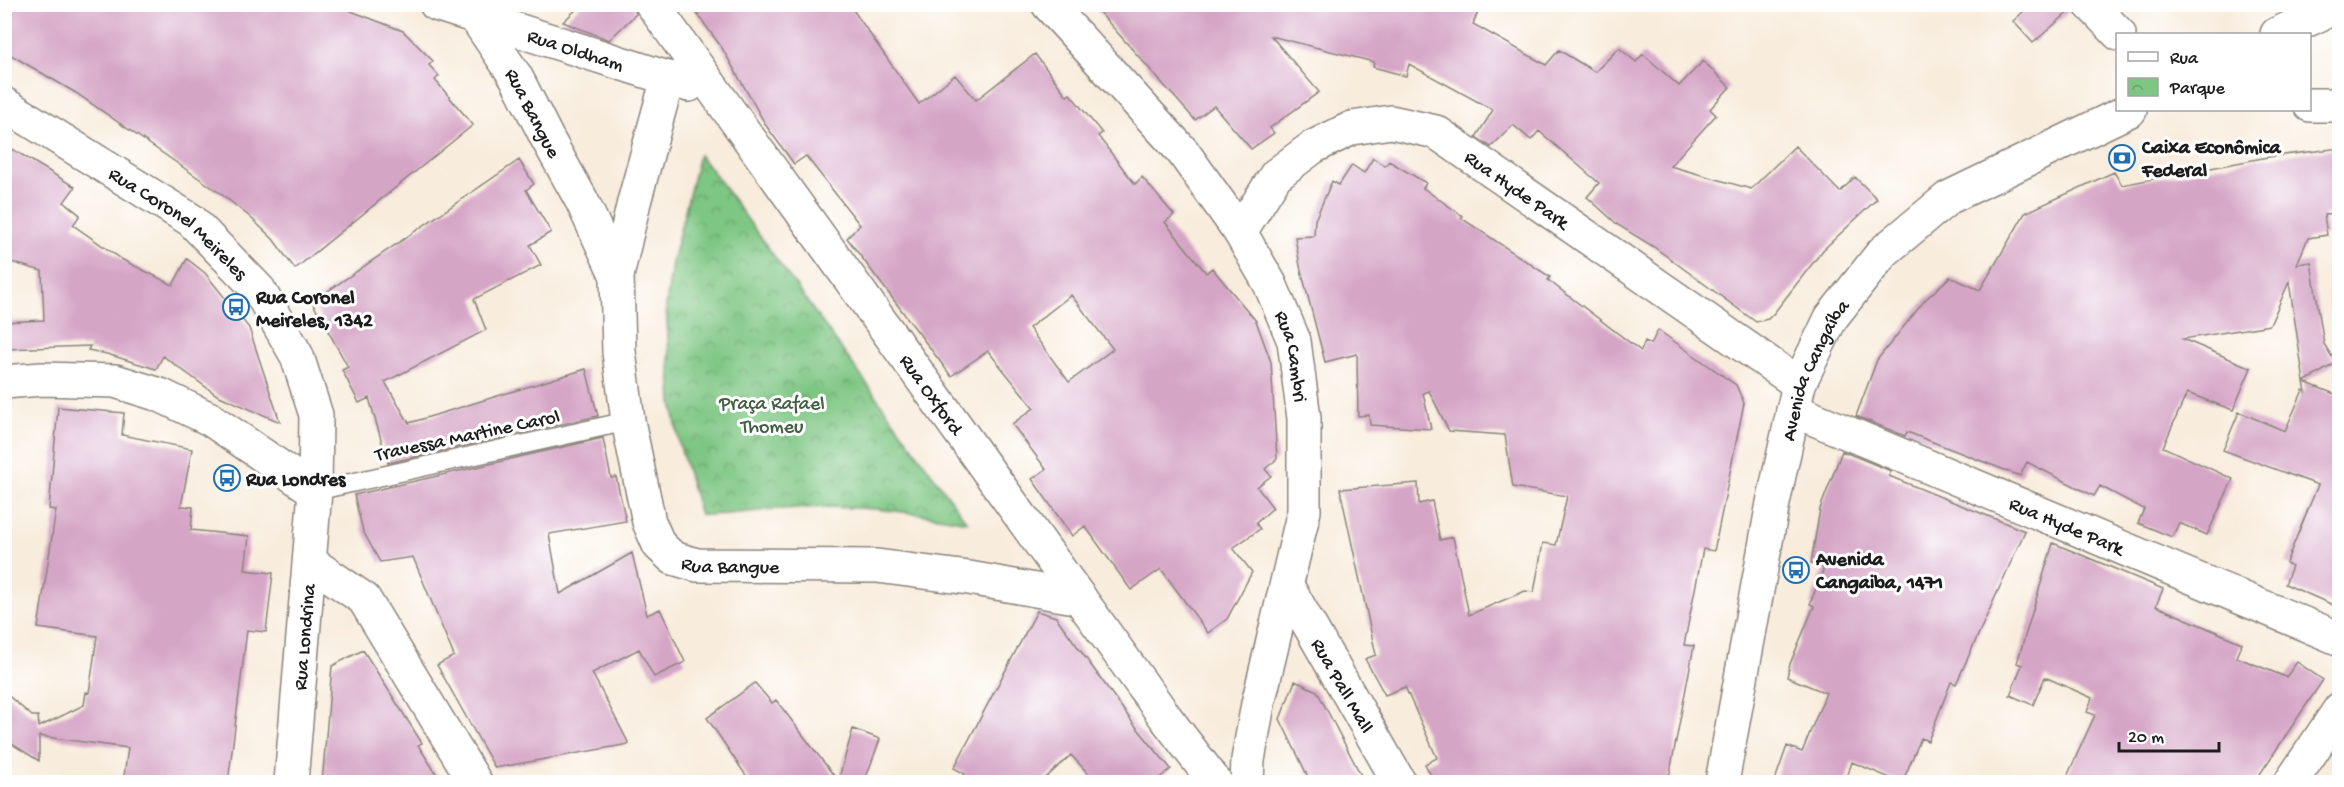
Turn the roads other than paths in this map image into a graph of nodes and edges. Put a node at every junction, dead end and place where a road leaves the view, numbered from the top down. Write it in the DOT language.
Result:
graph roads {
  1 [pos="436,4"];
  2 [pos="652,4"];
  3 [pos="1048,4"];
  4 [pos="2090,4"];
  5 [pos="2340,5"];
  6 [pos="476,18"];
  7 [pos="2118,33"];
  8 [pos="2279,33"];
  9 [pos="668,78"];
  10 [pos="715,93"];
  11 [pos="4,104"];
  12 [pos="2311,105"];
  13 [pos="2340,105"];
  14 [pos="2128,111"];
  15 [pos="1240,232"];
  16 [pos="617,276"];
  17 [pos="4,382"];
  18 [pos="1796,397"];
  19 [pos="628,421"];
  20 [pos="315,491"];
  21 [pos="310,562"];
  22 [pos="1287,586"];
  23 [pos="1080,598"];
  24 [pos="2340,639"];
  25 [pos="2340,709"];
  26 [pos="291,783"];
  27 [pos="475,783"];
  28 [pos="1215,783"];
  29 [pos="1247,783"];
  30 [pos="1399,783"];
  31 [pos="1722,783"];
  32 [pos="2291,783"];
  1 -- 6 [label="street, Rua Oldham"];
  2 -- 10 [label="street, Rua Oxford"];
  3 -- 15 [label="street, Rua Cambri"];
  4 -- 7 [label="street"];
  5 -- 8 [label="street"];
  6 -- 9 [label="street, Rua Oldham"];
  6 -- 16 [label="street, Rua Bangue"];
  9 -- 10 [label="street, Rua Oldham"];
  9 -- 16 [label="street, Rua Bangue"];
  10 -- 23 [label="street, Rua Oxford"];
  11 -- 20 [label="street, Rua Coronel Meireles"];
  12 -- 13 [label="street"];
  14 -- 18 [label="street, Avenida Cangaíba"];
  15 -- 18 [label="street, Rua Hyde Park"];
  15 -- 22 [label="street, Rua Cambri"];
  16 -- 19 [label="street, Rua Bangue"];
  17 -- 20 [label="street"];
  18 -- 24 [label="street, Rua Hyde Park"];
  18 -- 31 [label="street, Avenida Cangaíba"];
  19 -- 20 [label="lane, Travessa Martine Carol"];
  19 -- 23 [label="street, Rua Bangue"];
  20 -- 21 [label="street, Rua Londrina"];
  21 -- 26 [label="street, Rua Londrina"];
  21 -- 27 [label="street"];
  22 -- 29 [label="street, Rua Cambri"];
  22 -- 30 [label="street, Rua Pall Mall"];
  23 -- 28 [label="street, Rua Oxford"];
  25 -- 32 [label="street"];
}
